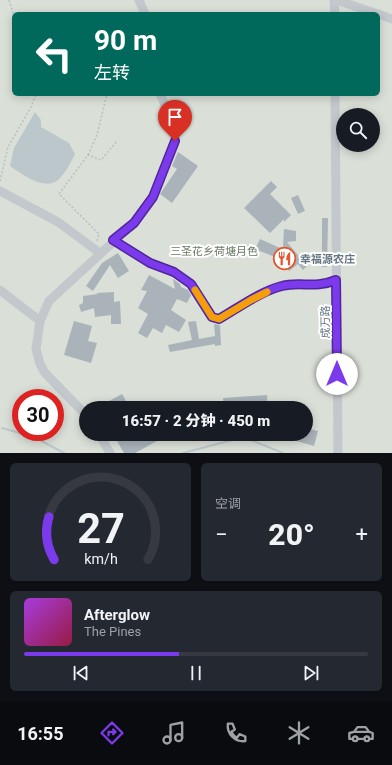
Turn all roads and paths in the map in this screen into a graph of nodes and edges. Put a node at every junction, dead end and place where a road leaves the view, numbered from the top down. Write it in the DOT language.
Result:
graph roads {
  1 [pos="9,0"];
  2 [pos="139,0"];
  3 [pos="336,0"];
  4 [pos="13,12"];
  5 [pos="144,12"];
  6 [pos="334,12"];
  7 [pos="372,12"];
  8 [pos="380,15"];
  9 [pos="392,19"];
  10 [pos="35,96"];
  11 [pos="106,96"];
  12 [pos="161,96"];
  13 [pos="335,96"];
  14 [pos="117,141"];
  15 [pos="88,155"];
  16 [pos="0,181"];
  17 [pos="0,191"];
  18 [pos="99,234"];
  19 [pos="113,240"];
  20 [pos="100,253"];
  21 [pos="336,280"];
  22 [pos="0,290"];
  23 [pos="40,321"];
  24 [pos="79,408"];
  25 [pos="104,441"];
  26 [pos="110,453"];
  27 [pos="338,453"];
  1 -- 4 [label="path"];
  2 -- 5 [label="street"];
  3 -- 6 [label="street"];
  3 -- 7 [label="street"];
  8 -- 9 [label="street"];
  10 -- 16 [label="path"];
  11 -- 15 [label="path"];
  12 -- 19 [label="street"];
  13 -- 21 [label="street, 成万路"];
  14 -- 15 [label="path"];
  15 -- 18 [label="path"];
  17 -- 20 [label="street"];
  19 -- 20 [label="street"];
  19 -- 21 [label="street"];
  20 -- 23 [label="street"];
  21 -- 27 [label="street, 成万路"];
  22 -- 23 [label="street"];
  23 -- 24 [label="street"];
  25 -- 26 [label="street"];
}
